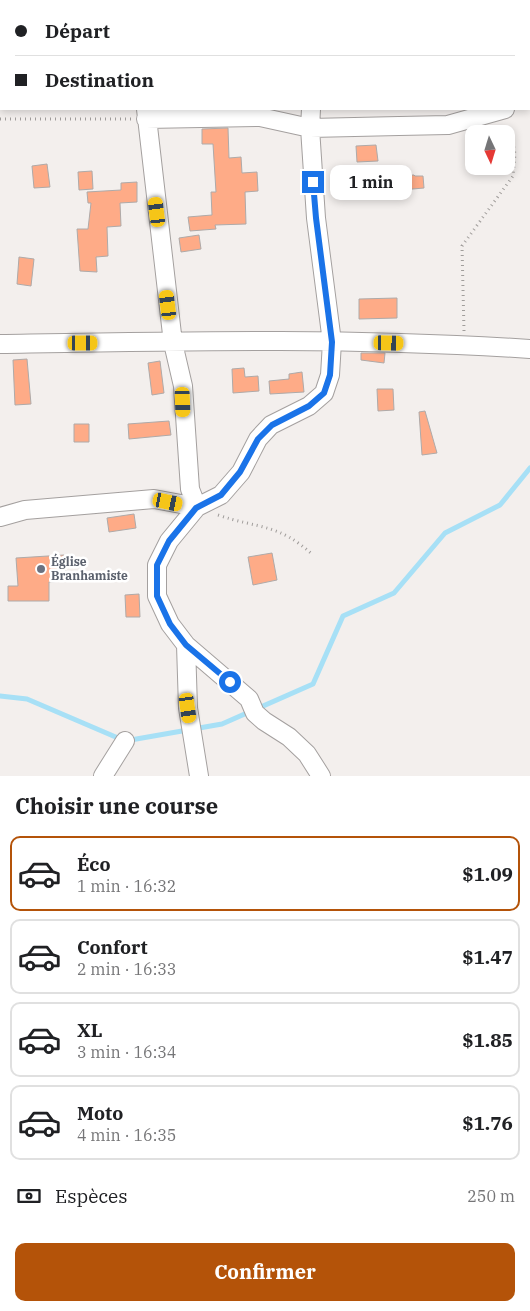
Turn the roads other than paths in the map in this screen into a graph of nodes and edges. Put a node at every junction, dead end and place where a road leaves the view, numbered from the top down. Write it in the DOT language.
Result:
graph roads {
  1 [pos="311,110"];
  2 [pos="498,110"];
  3 [pos="146,114"];
  4 [pos="448,117"];
  5 [pos="310,128"];
  6 [pos="332,342"];
  7 [pos="173,343"];
  8 [pos="0,344"];
  9 [pos="530,348"];
  10 [pos="196,508"];
  11 [pos="0,517"];
  12 [pos="186,645"];
  13 [pos="125,741"];
  14 [pos="103,776"];
  15 [pos="198,776"];
  16 [pos="321,776"];
  1 -- 5 [label="street"];
  2 -- 4 [label="street"];
  3 -- 5 [label="street"];
  3 -- 7 [label="street"];
  4 -- 5 [label="street"];
  5 -- 6 [label="street"];
  6 -- 7 [label="street"];
  6 -- 9 [label="street"];
  6 -- 10 [label="street"];
  7 -- 8 [label="street"];
  7 -- 10 [label="street"];
  10 -- 11 [label="street"];
  10 -- 12 [label="street"];
  12 -- 15 [label="street"];
  12 -- 16 [label="street"];
  13 -- 14 [label="street"];
}
